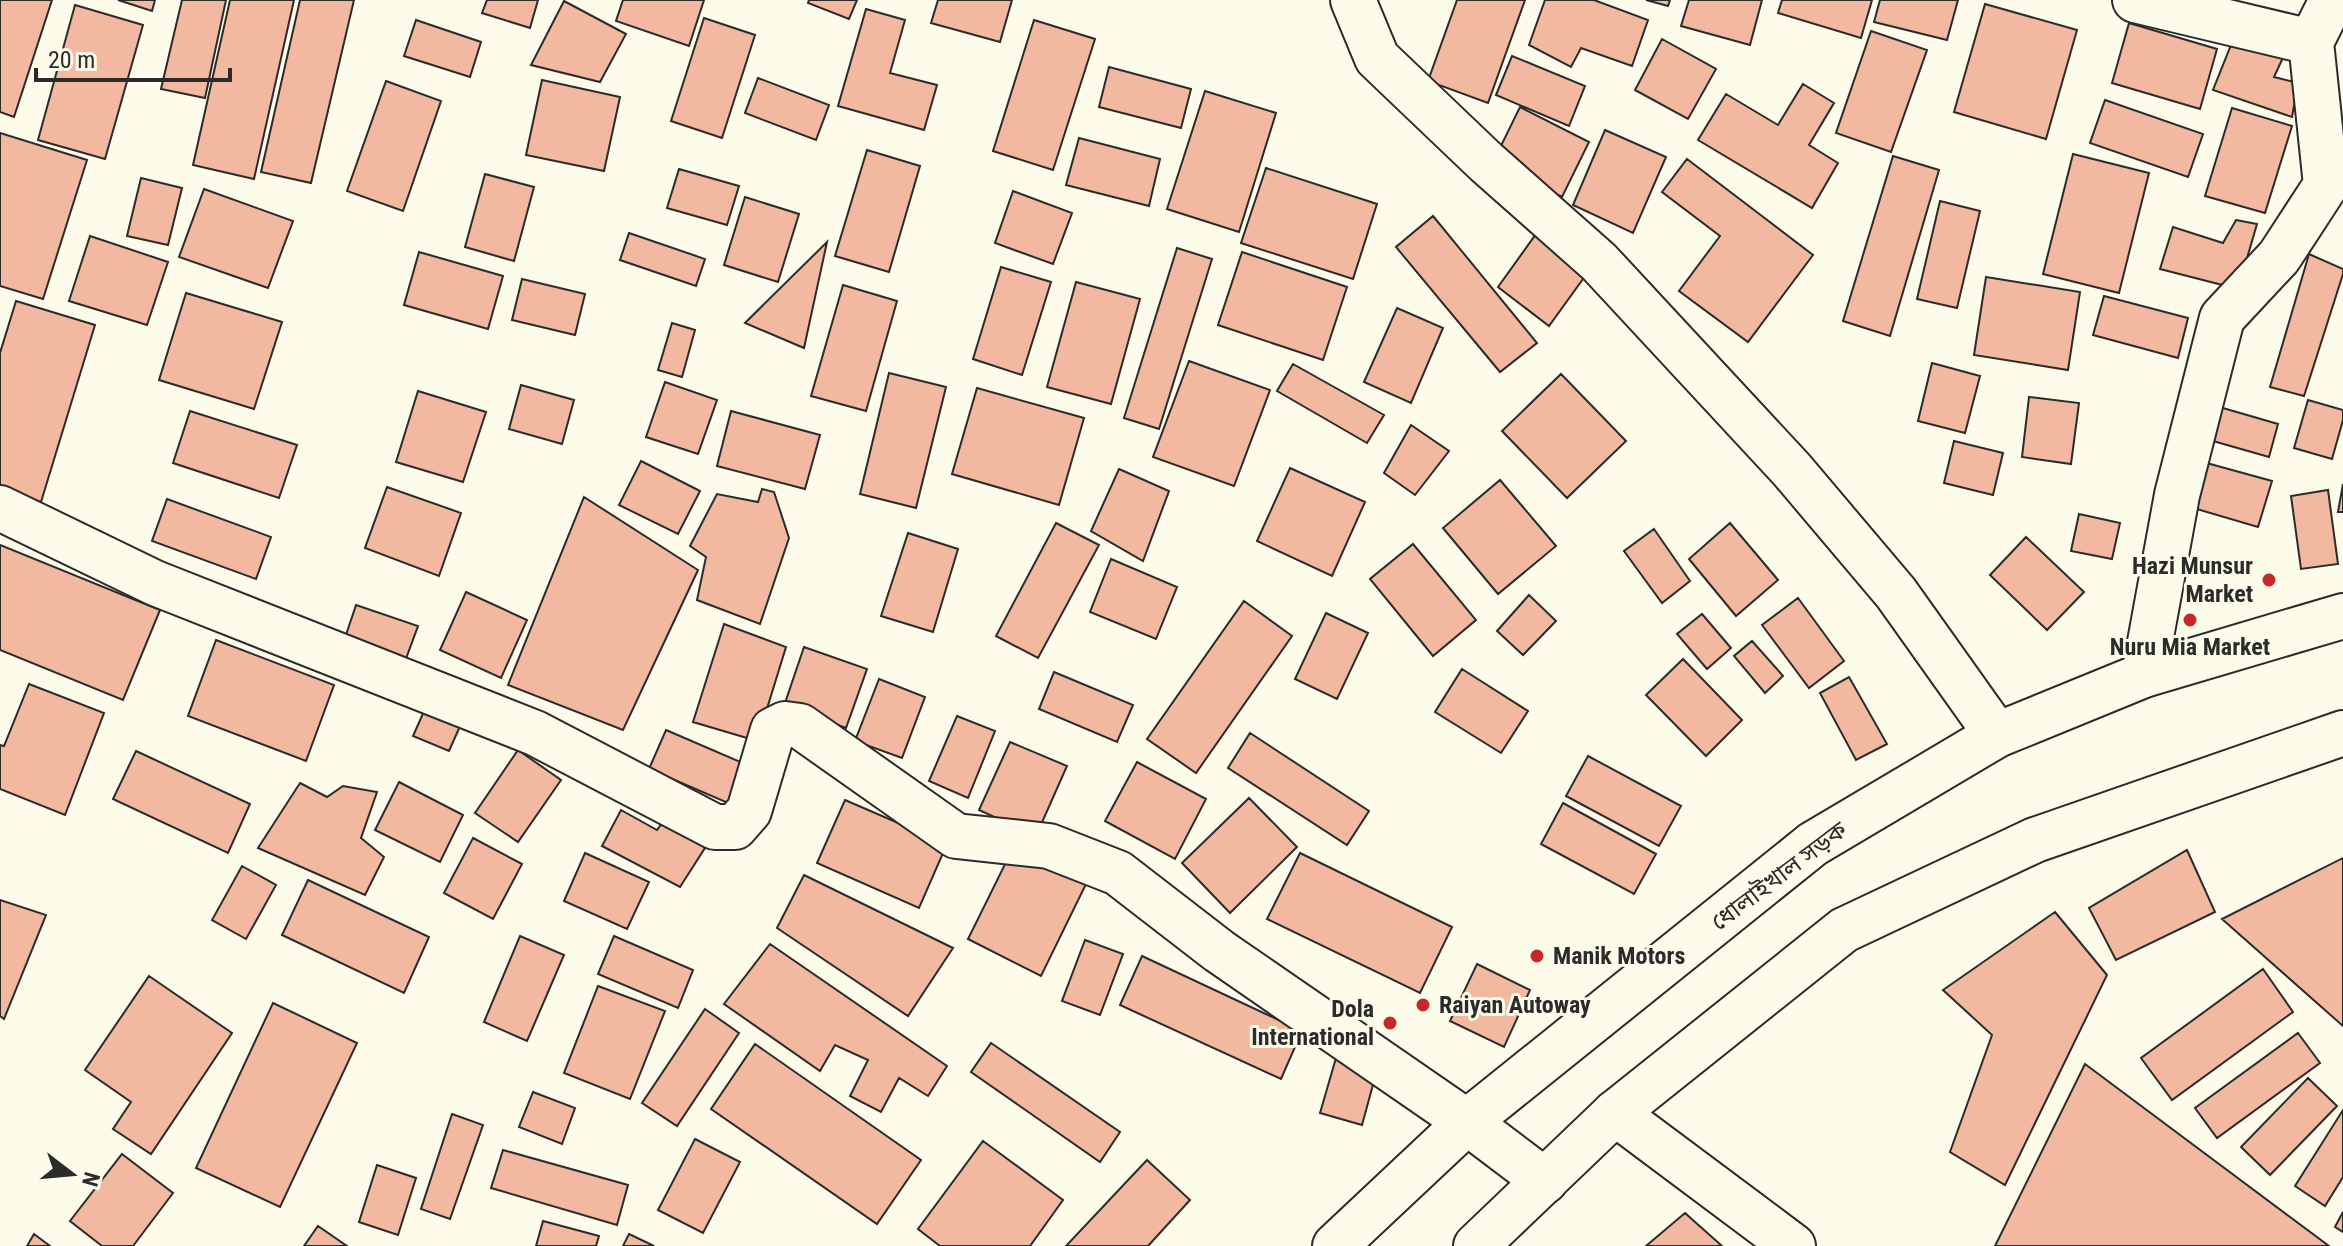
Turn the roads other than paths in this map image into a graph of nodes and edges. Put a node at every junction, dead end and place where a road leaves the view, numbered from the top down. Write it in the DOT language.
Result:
graph roads {
  1 [pos="1353,0"];
  2 [pos="2135,0"];
  3 [pos="2332,0"];
  4 [pos="2311,42"];
  5 [pos="0,508"];
  6 [pos="2343,616"];
  7 [pos="2144,675"];
  8 [pos="2343,733"];
  9 [pos="1997,735"];
  10 [pos="1615,1113"];
  11 [pos="1467,1122"];
  12 [pos="1545,1181"];
  13 [pos="1335,1246"];
  14 [pos="1476,1246"];
  15 [pos="1793,1246"];
  1 -- 9 [label="street"];
  2 -- 4 [label="street"];
  3 -- 4 [label="street"];
  4 -- 7 [label="street"];
  5 -- 11 [label="street"];
  6 -- 7 [label="street, ধোলাইখাল সড়ক"];
  7 -- 9 [label="street, ধোলাইখাল সড়ক"];
  8 -- 10 [label="street"];
  9 -- 11 [label="street, ধোলাইখাল সড়ক"];
  10 -- 12 [label="street"];
  10 -- 15 [label="street"];
  11 -- 12 [label="street"];
  11 -- 13 [label="street, ধোলাইখাল সড়ক"];
  12 -- 14 [label="street"];
}
